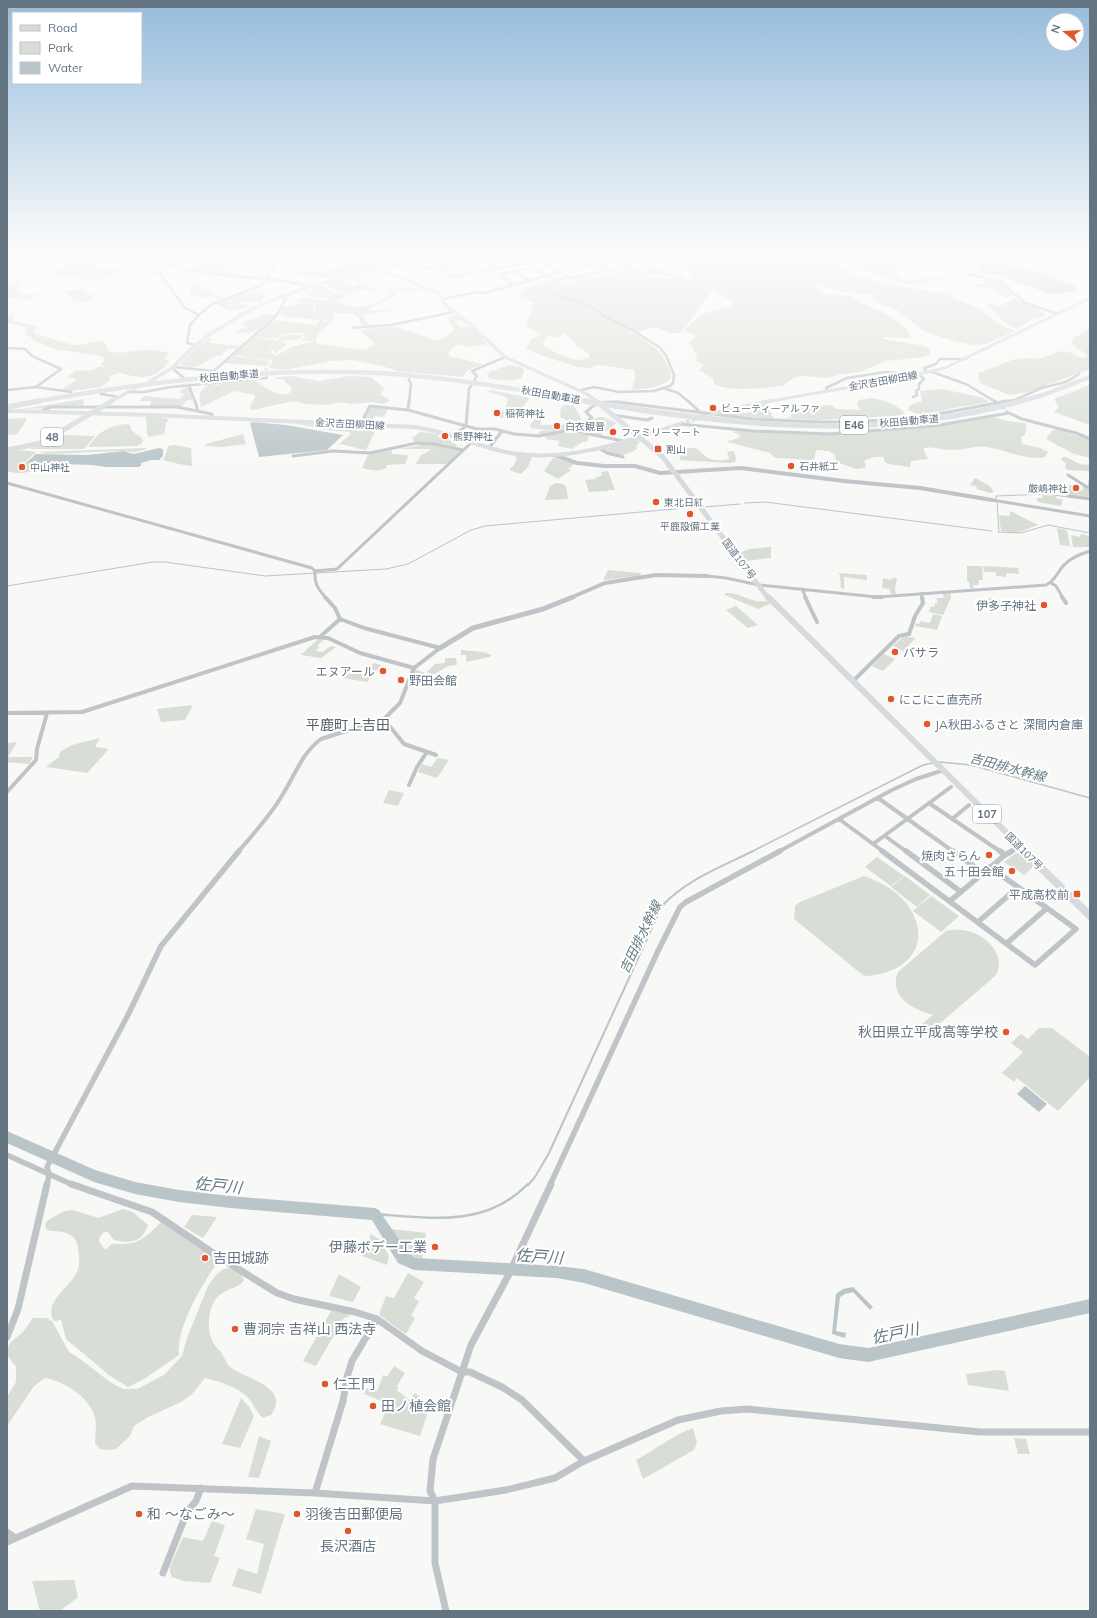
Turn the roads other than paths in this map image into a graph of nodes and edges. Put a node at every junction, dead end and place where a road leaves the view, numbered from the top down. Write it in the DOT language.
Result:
graph roads {
  1 [pos="189,328"];
  2 [pos="221,328"];
  3 [pos="262,328"];
  4 [pos="352,328"];
  5 [pos="381,328"];
  6 [pos="474,328"];
  7 [pos="627,328"];
  8 [pos="1030,328"];
  9 [pos="194,346"];
  10 [pos="7,348"];
  11 [pos="505,357"];
  12 [pos="966,359"];
  13 [pos="173,368"];
  14 [pos="932,372"];
  15 [pos="926,373"];
  16 [pos="1079,374"];
  17 [pos="919,375"];
  18 [pos="1090,377"];
  19 [pos="184,378"];
  20 [pos="267,378"];
  21 [pos="409,380"];
  22 [pos="1090,380"];
  23 [pos="149,382"];
  24 [pos="189,385"];
  25 [pos="36,387"];
  26 [pos="663,388"];
  27 [pos="7,390"];
  28 [pos="581,390"];
  29 [pos="827,390"];
  30 [pos="71,392"];
  31 [pos="128,392"];
  32 [pos="101,394"];
  33 [pos="118,397"];
  34 [pos="913,397"];
  35 [pos="997,403"];
  36 [pos="599,404"];
  37 [pos="102,406"];
  38 [pos="612,407"];
  39 [pos="158,408"];
  40 [pos="9,409"];
  41 [pos="408,410"];
  42 [pos="41,411"];
  43 [pos="198,411"];
  44 [pos="92,413"];
  45 [pos="702,413"];
  46 [pos="711,414"];
  47 [pos="151,415"];
  48 [pos="612,415"];
  49 [pos="211,418"];
  50 [pos="652,418"];
  51 [pos="680,424"];
  52 [pos="360,425"];
  53 [pos="466,426"];
  54 [pos="570,430"];
  55 [pos="502,431"];
  56 [pos="454,435"];
  57 [pos="638,437"];
  58 [pos="1090,438"];
  59 [pos="623,441"];
  60 [pos="472,442"];
  61 [pos="489,448"];
  62 [pos="599,448"];
  63 [pos="7,450"];
  64 [pos="463,450"];
  65 [pos="554,455"];
  66 [pos="293,456"];
  67 [pos="623,456"];
  68 [pos="675,472"];
  69 [pos="1068,475"];
  70 [pos="1090,481"];
  71 [pos="7,483"];
  72 [pos="1073,483"];
  73 [pos="1083,485"];
  74 [pos="1090,488"];
  75 [pos="1068,496"];
  76 [pos="1090,499"];
  77 [pos="992,500"];
  78 [pos="1090,516"];
  79 [pos="1090,551"];
  80 [pos="315,572"];
  81 [pos="707,576"];
  82 [pos="1052,583"];
  83 [pos="759,585"];
  84 [pos="802,589"];
  85 [pos="922,593"];
  86 [pos="1066,603"];
  87 [pos="340,620"];
  88 [pos="817,622"];
  89 [pos="321,636"];
  90 [pos="440,648"];
  91 [pos="414,668"];
  92 [pos="852,681"];
  93 [pos="7,713"];
  94 [pos="47,714"];
  95 [pos="384,719"];
  96 [pos="427,752"];
  97 [pos="436,756"];
  98 [pos="941,771"];
  99 [pos="409,785"];
  100 [pos="951,787"];
  101 [pos="7,792"];
  102 [pos="878,798"];
  103 [pos="929,803"];
  104 [pos="969,805"];
  105 [pos="839,819"];
  106 [pos="907,819"];
  107 [pos="952,819"];
  108 [pos="885,836"];
  109 [pos="873,844"];
  110 [pos="1020,847"];
  111 [pos="1005,856"];
  112 [pos="990,867"];
  113 [pos="983,873"];
  114 [pos="1018,887"];
  115 [pos="961,892"];
  116 [pos="950,901"];
  117 [pos="1047,908"];
  118 [pos="1090,916"];
  119 [pos="978,922"];
  120 [pos="1007,943"];
  121 [pos="7,1155"];
  122 [pos="48,1170"];
  123 [pos="377,1319"];
  124 [pos="7,1337"];
  125 [pos="462,1372"];
  126 [pos="1090,1432"];
  127 [pos="584,1461"];
  128 [pos="201,1488"];
  129 [pos="315,1493"];
  130 [pos="435,1501"];
  131 [pos="7,1532"];
  132 [pos="16,1538"];
  133 [pos="7,1542"];
  134 [pos="163,1573"];
  135 [pos="446,1611"];
  1 -- 9 [label="street"];
  2 -- 9 [label="main road"];
  3 -- 13 [label="street"];
  4 -- 5 [label="street"];
  6 -- 11 [label="main road, 国道107号 / 107"];
  7 -- 26 [label="street"];
  8 -- 12 [label="main road, 金沢吉田柳田線"];
  9 -- 13 [label="main road"];
  10 -- 25 [label="street"];
  11 -- 28 [label="main road, 国道107号 / 107"];
  11 -- 53 [label="street"];
  12 -- 14 [label="main road, 金沢吉田柳田線"];
  12 -- 15 [label="street"];
  13 -- 19 [label="street"];
  13 -- 23 [label="main road"];
  14 -- 15 [label="main road, 金沢吉田柳田線"];
  14 -- 35 [label="street"];
  15 -- 17 [label="main road, 金沢吉田柳田線"];
  16 -- 35 [label="street"];
  17 -- 29 [label="main road, 金沢吉田柳田線"];
  17 -- 29 [label="street"];
  17 -- 34 [label="street"];
  18 -- 38 [label="highway, 秋田自動車道 / E46"];
  20 -- 24 [label="street"];
  21 -- 41 [label="street"];
  22 -- 38 [label="highway, 秋田自動車道 / E46"];
  24 -- 31 [label="street"];
  24 -- 43 [label="street"];
  25 -- 27 [label="street"];
  25 -- 30 [label="street"];
  26 -- 28 [label="street"];
  26 -- 45 [label="street"];
  28 -- 36 [label="main road, 国道107号 / 107"];
  29 -- 46 [label="main road, 金沢吉田柳田線"];
  31 -- 33 [label="main road, 48"];
  32 -- 33 [label="street"];
  33 -- 37 [label="main road, 48"];
  35 -- 46 [label="street"];
  36 -- 45 [label="street"];
  36 -- 48 [label="main road, 国道107号 / 107"];
  36 -- 54 [label="street"];
  37 -- 39 [label="street"];
  37 -- 42 [label="street"];
  37 -- 44 [label="main road, 48"];
  38 -- 40 [label="highway, 秋田自動車道 / E46"];
  39 -- 43 [label="street"];
  39 -- 47 [label="street"];
  40 -- 42 [label="main road, 金沢吉田柳田線"];
  41 -- 52 [label="street"];
  41 -- 53 [label="street"];
  42 -- 44 [label="main road, 金沢吉田柳田線"];
  43 -- 49 [label="street"];
  44 -- 47 [label="main road, 金沢吉田柳田線"];
  44 -- 63 [label="main road, 48"];
  45 -- 46 [label="street"];
  47 -- 49 [label="main road, 金沢吉田柳田線"];
  48 -- 50 [label="street"];
  48 -- 57 [label="main road, 国道107号 / 107"];
  49 -- 52 [label="main road, 金沢吉田柳田線"];
  51 -- 57 [label="main road, 金沢吉田柳田線"];
  51 -- 58 [label="street"];
  52 -- 56 [label="main road, 金沢吉田柳田線"];
  53 -- 55 [label="street"];
  53 -- 56 [label="street"];
  54 -- 55 [label="street"];
  54 -- 59 [label="street"];
  55 -- 61 [label="street"];
  56 -- 60 [label="main road, 金沢吉田柳田線"];
  57 -- 59 [label="main road, 金沢吉田柳田線"];
  57 -- 68 [label="main road, 国道107号 / 107"];
  59 -- 62 [label="main road, 金沢吉田柳田線"];
  60 -- 61 [label="main road, 金沢吉田柳田線"];
  60 -- 64 [label="street"];
  61 -- 65 [label="main road, 金沢吉田柳田線"];
  62 -- 65 [label="main road, 金沢吉田柳田線"];
  62 -- 67 [label="street"];
  64 -- 66 [label="street"];
  64 -- 80 [label="street"];
  65 -- 68 [label="street"];
  68 -- 77 [label="street"];
  68 -- 83 [label="main road, 国道107号 / 107"];
  69 -- 73 [label="street"];
  70 -- 74 [label="street"];
  71 -- 80 [label="street"];
  72 -- 73 [label="street"];
  73 -- 74 [label="street"];
  75 -- 76 [label="street"];
  77 -- 78 [label="street"];
  79 -- 82 [label="street"];
  80 -- 87 [label="street"];
  81 -- 83 [label="street"];
  81 -- 90 [label="street"];
  82 -- 85 [label="street"];
  82 -- 86 [label="street"];
  83 -- 84 [label="street"];
  83 -- 92 [label="main road, 国道107号 / 107"];
  84 -- 85 [label="street"];
  84 -- 88 [label="street"];
  85 -- 92 [label="street"];
  87 -- 89 [label="street"];
  87 -- 90 [label="street"];
  89 -- 91 [label="street"];
  89 -- 94 [label="street"];
  90 -- 91 [label="street"];
  91 -- 95 [label="street"];
  92 -- 98 [label="main road, 国道107号 / 107"];
  93 -- 94 [label="street"];
  94 -- 101 [label="street"];
  95 -- 96 [label="street"];
  95 -- 122 [label="street"];
  96 -- 97 [label="street"];
  96 -- 99 [label="street"];
  98 -- 102 [label="street"];
  98 -- 110 [label="main road, 国道107号 / 107"];
  100 -- 103 [label="street"];
  102 -- 105 [label="street"];
  102 -- 106 [label="street"];
  103 -- 106 [label="street"];
  103 -- 107 [label="street"];
  104 -- 107 [label="street"];
  105 -- 109 [label="street"];
  105 -- 125 [label="street"];
  106 -- 108 [label="street"];
  106 -- 113 [label="street"];
  107 -- 111 [label="street"];
  108 -- 109 [label="street"];
  108 -- 115 [label="street"];
  109 -- 116 [label="street"];
  110 -- 111 [label="street"];
  110 -- 118 [label="main road, 国道107号 / 107"];
  111 -- 112 [label="street"];
  112 -- 113 [label="street"];
  112 -- 114 [label="street"];
  113 -- 115 [label="street"];
  114 -- 117 [label="street"];
  114 -- 119 [label="street"];
  115 -- 116 [label="street"];
  116 -- 119 [label="street"];
  117 -- 120 [label="street"];
  117 -- 120 [label="street"];
  119 -- 120 [label="street"];
  121 -- 122 [label="street"];
  122 -- 123 [label="street"];
  122 -- 124 [label="street"];
  123 -- 125 [label="street"];
  123 -- 129 [label="street"];
  125 -- 127 [label="street"];
  125 -- 130 [label="street"];
  126 -- 127 [label="street"];
  127 -- 130 [label="street"];
  128 -- 129 [label="street"];
  128 -- 132 [label="street"];
  128 -- 134 [label="street"];
  129 -- 130 [label="street"];
  130 -- 135 [label="street"];
  131 -- 132 [label="street"];
  132 -- 133 [label="street"];
}
